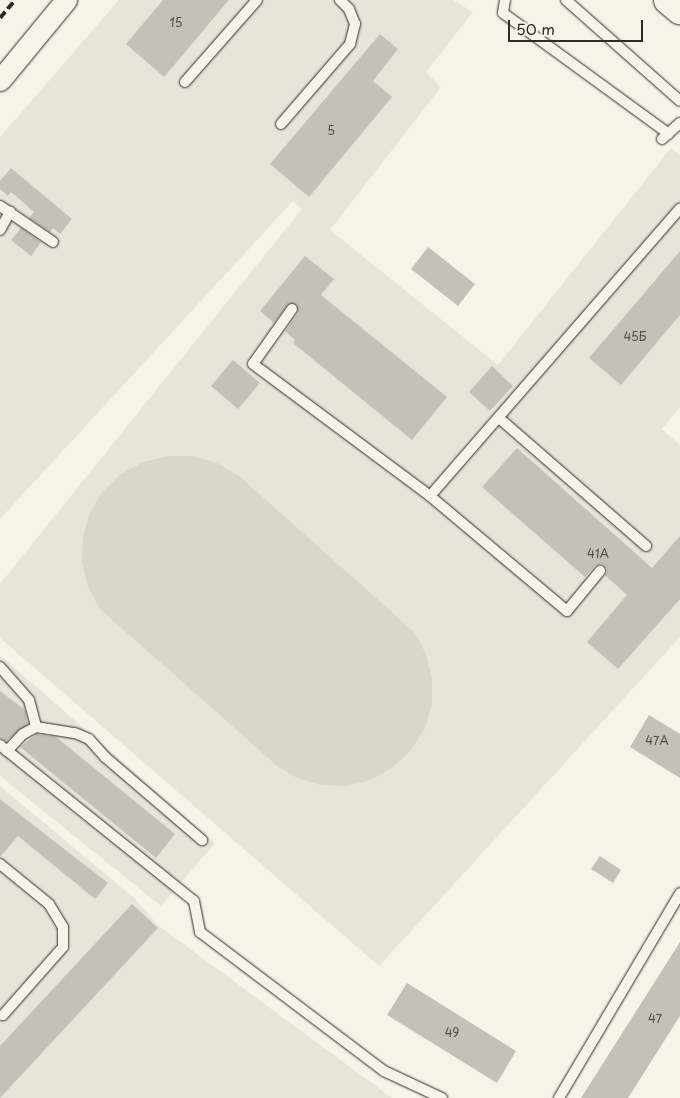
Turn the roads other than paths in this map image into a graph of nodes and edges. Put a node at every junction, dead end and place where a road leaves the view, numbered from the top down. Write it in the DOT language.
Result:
graph roads {
  1 [pos="66,0"];
  2 [pos="257,0"];
  3 [pos="340,0"];
  4 [pos="505,0"];
  5 [pos="566,0"];
  6 [pos="669,0"];
  7 [pos="680,10"];
  8 [pos="0,80"];
  9 [pos="186,82"];
  10 [pos="680,101"];
  11 [pos="281,124"];
  12 [pos="680,124"];
  13 [pos="0,206"];
  14 [pos="680,208"];
  15 [pos="10,212"];
  16 [pos="0,230"];
  17 [pos="53,242"];
  18 [pos="292,309"];
  19 [pos="499,418"];
  20 [pos="430,496"];
  21 [pos="632,534"];
  22 [pos="624,543"];
  23 [pos="646,546"];
  24 [pos="600,571"];
  25 [pos="0,667"];
  26 [pos="36,727"];
  27 [pos="4,748"];
  28 [pos="202,840"];
  29 [pos="0,864"];
  30 [pos="680,892"];
  31 [pos="4,1015"];
  32 [pos="442,1098"];
  33 [pos="559,1098"];
  1 -- 8 [label="street"];
  2 -- 9 [label="lane"];
  3 -- 11 [label="lane"];
  4 -- 12 [label="lane"];
  5 -- 10 [label="lane"];
  6 -- 7 [label="street"];
  13 -- 15 [label="lane"];
  14 -- 19 [label="lane"];
  15 -- 16 [label="lane"];
  15 -- 17 [label="lane"];
  18 -- 20 [label="lane"];
  19 -- 20 [label="lane"];
  19 -- 21 [label="lane"];
  20 -- 24 [label="lane"];
  21 -- 22 [label="lane"];
  21 -- 23 [label="lane"];
  25 -- 26 [label="lane"];
  26 -- 27 [label="lane"];
  26 -- 28 [label="lane"];
  27 -- 32 [label="lane"];
  29 -- 31 [label="lane"];
  30 -- 33 [label="lane"];
}
